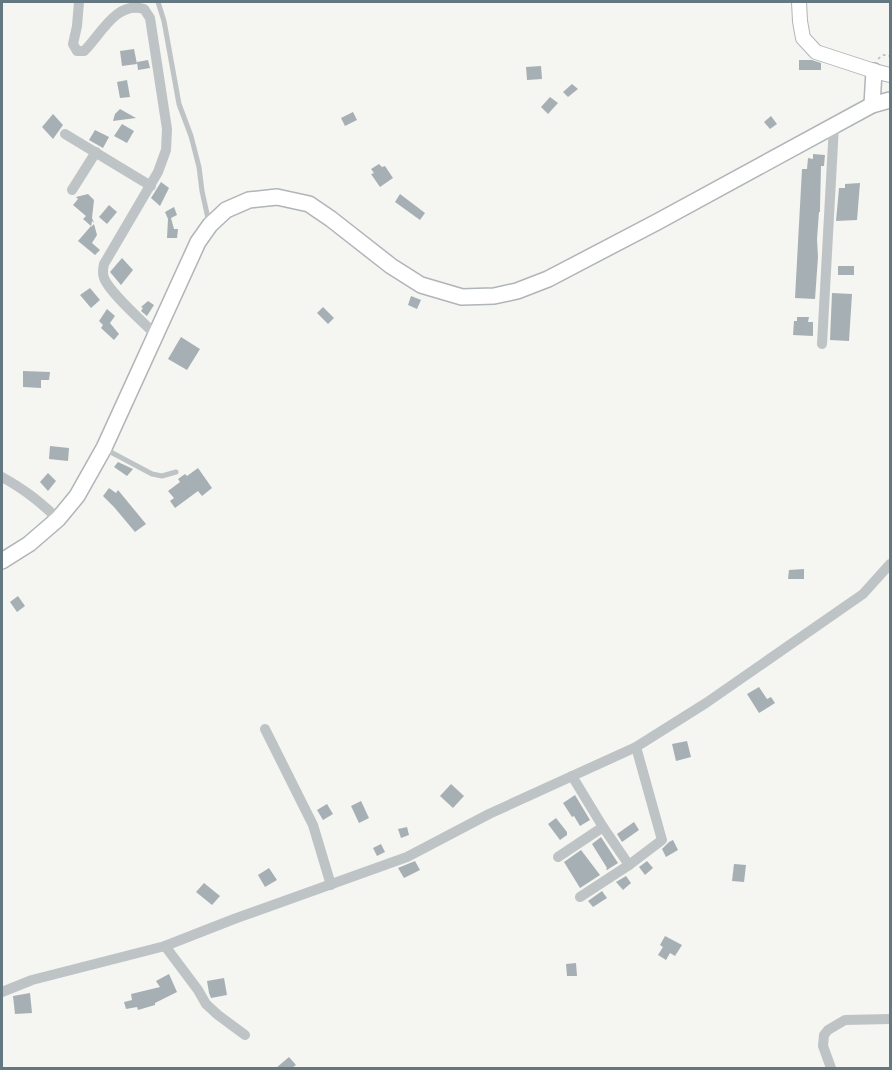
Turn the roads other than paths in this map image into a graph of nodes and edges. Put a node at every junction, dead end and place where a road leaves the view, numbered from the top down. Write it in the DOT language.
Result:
graph roads {
  1 [pos="79,2"];
  2 [pos="159,2"];
  3 [pos="798,2"];
  4 [pos="874,71"];
  5 [pos="891,75"];
  6 [pos="891,100"];
  7 [pos="872,105"];
  8 [pos="834,125"];
  9 [pos="65,134"];
  10 [pos="96,152"];
  11 [pos="151,186"];
  12 [pos="72,190"];
  13 [pos="210,225"];
  14 [pos="155,334"];
  15 [pos="822,344"];
  16 [pos="104,448"];
  17 [pos="176,472"];
  18 [pos="2,477"];
  19 [pos="58,519"];
  20 [pos="2,561"];
  21 [pos="891,564"];
  22 [pos="265,729"];
  23 [pos="636,747"];
  24 [pos="572,776"];
  25 [pos="603,827"];
  26 [pos="558,857"];
  27 [pos="629,865"];
  28 [pos="331,885"];
  29 [pos="580,897"];
  30 [pos="165,946"];
  31 [pos="2,992"];
  32 [pos="891,1019"];
  33 [pos="245,1035"];
  34 [pos="831,1068"];
  1 -- 11 [label="street"];
  2 -- 13 [label="lane"];
  3 -- 4 [label="main road"];
  4 -- 5 [label="main road"];
  4 -- 7 [label="main road"];
  6 -- 7 [label="main road"];
  7 -- 8 [label="main road"];
  8 -- 13 [label="main road"];
  8 -- 15 [label="street"];
  9 -- 10 [label="street"];
  10 -- 11 [label="street"];
  10 -- 12 [label="street"];
  11 -- 14 [label="street"];
  13 -- 14 [label="main road"];
  14 -- 16 [label="main road"];
  16 -- 17 [label="lane"];
  16 -- 19 [label="main road"];
  18 -- 19 [label="street"];
  19 -- 20 [label="main road"];
  21 -- 23 [label="street"];
  22 -- 28 [label="street"];
  23 -- 24 [label="street"];
  23 -- 27 [label="street"];
  24 -- 25 [label="street"];
  24 -- 28 [label="street"];
  25 -- 26 [label="street"];
  25 -- 27 [label="street"];
  27 -- 29 [label="street"];
  28 -- 30 [label="street"];
  30 -- 31 [label="street"];
  30 -- 33 [label="street"];
  32 -- 34 [label="street"];
}
